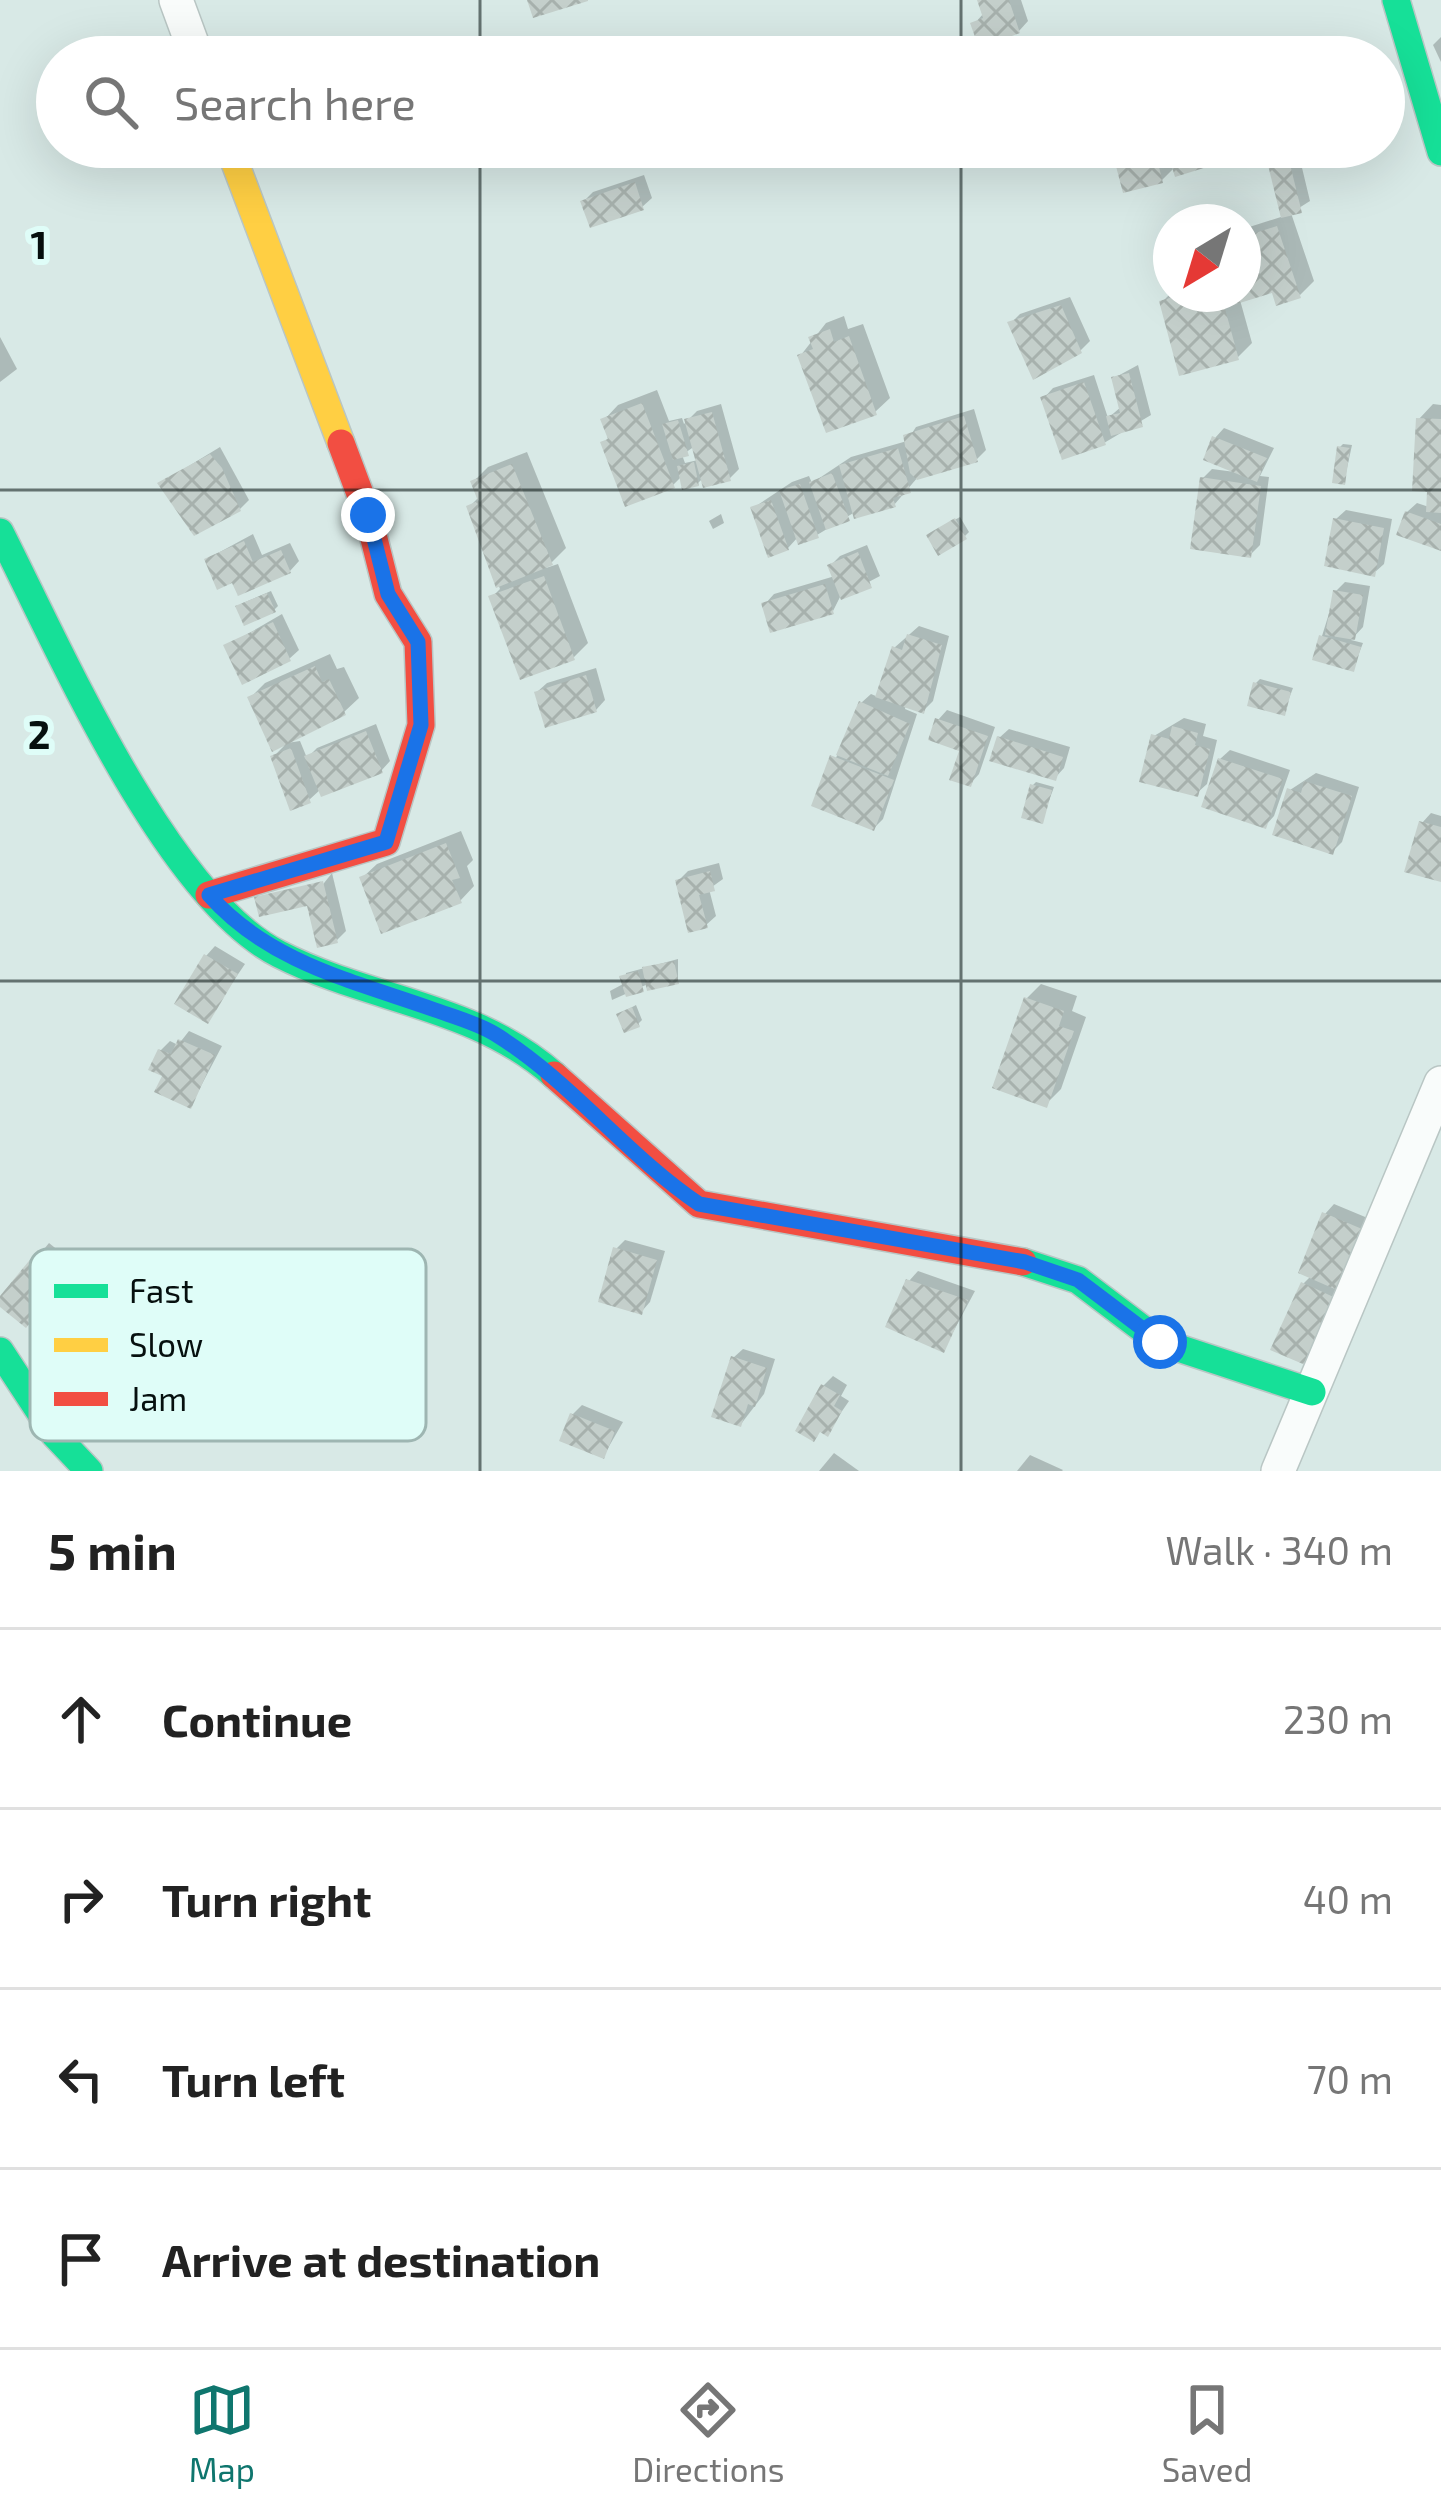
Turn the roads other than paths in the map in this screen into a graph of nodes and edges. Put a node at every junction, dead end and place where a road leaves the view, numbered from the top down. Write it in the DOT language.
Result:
graph roads {
  1 [pos="176,0"];
  2 [pos="1396,0"];
  3 [pos="189,36"];
  4 [pos="1441,152"];
  5 [pos="237,168"];
  6 [pos="0,532"];
  7 [pos="209,895"];
  8 [pos="1441,1084"];
  9 [pos="0,1351"];
  10 [pos="1312,1392"];
  11 [pos="30,1397"];
  12 [pos="61,1441"];
  13 [pos="89,1471"];
  14 [pos="1278,1471"];
  1 -- 3 [label="street"];
  2 -- 4 [label="street"];
  5 -- 7 [label="street"];
  6 -- 7 [label="street"];
  7 -- 10 [label="street"];
  8 -- 10 [label="street"];
  9 -- 11 [label="street"];
  10 -- 14 [label="street"];
  12 -- 13 [label="street"];
}
